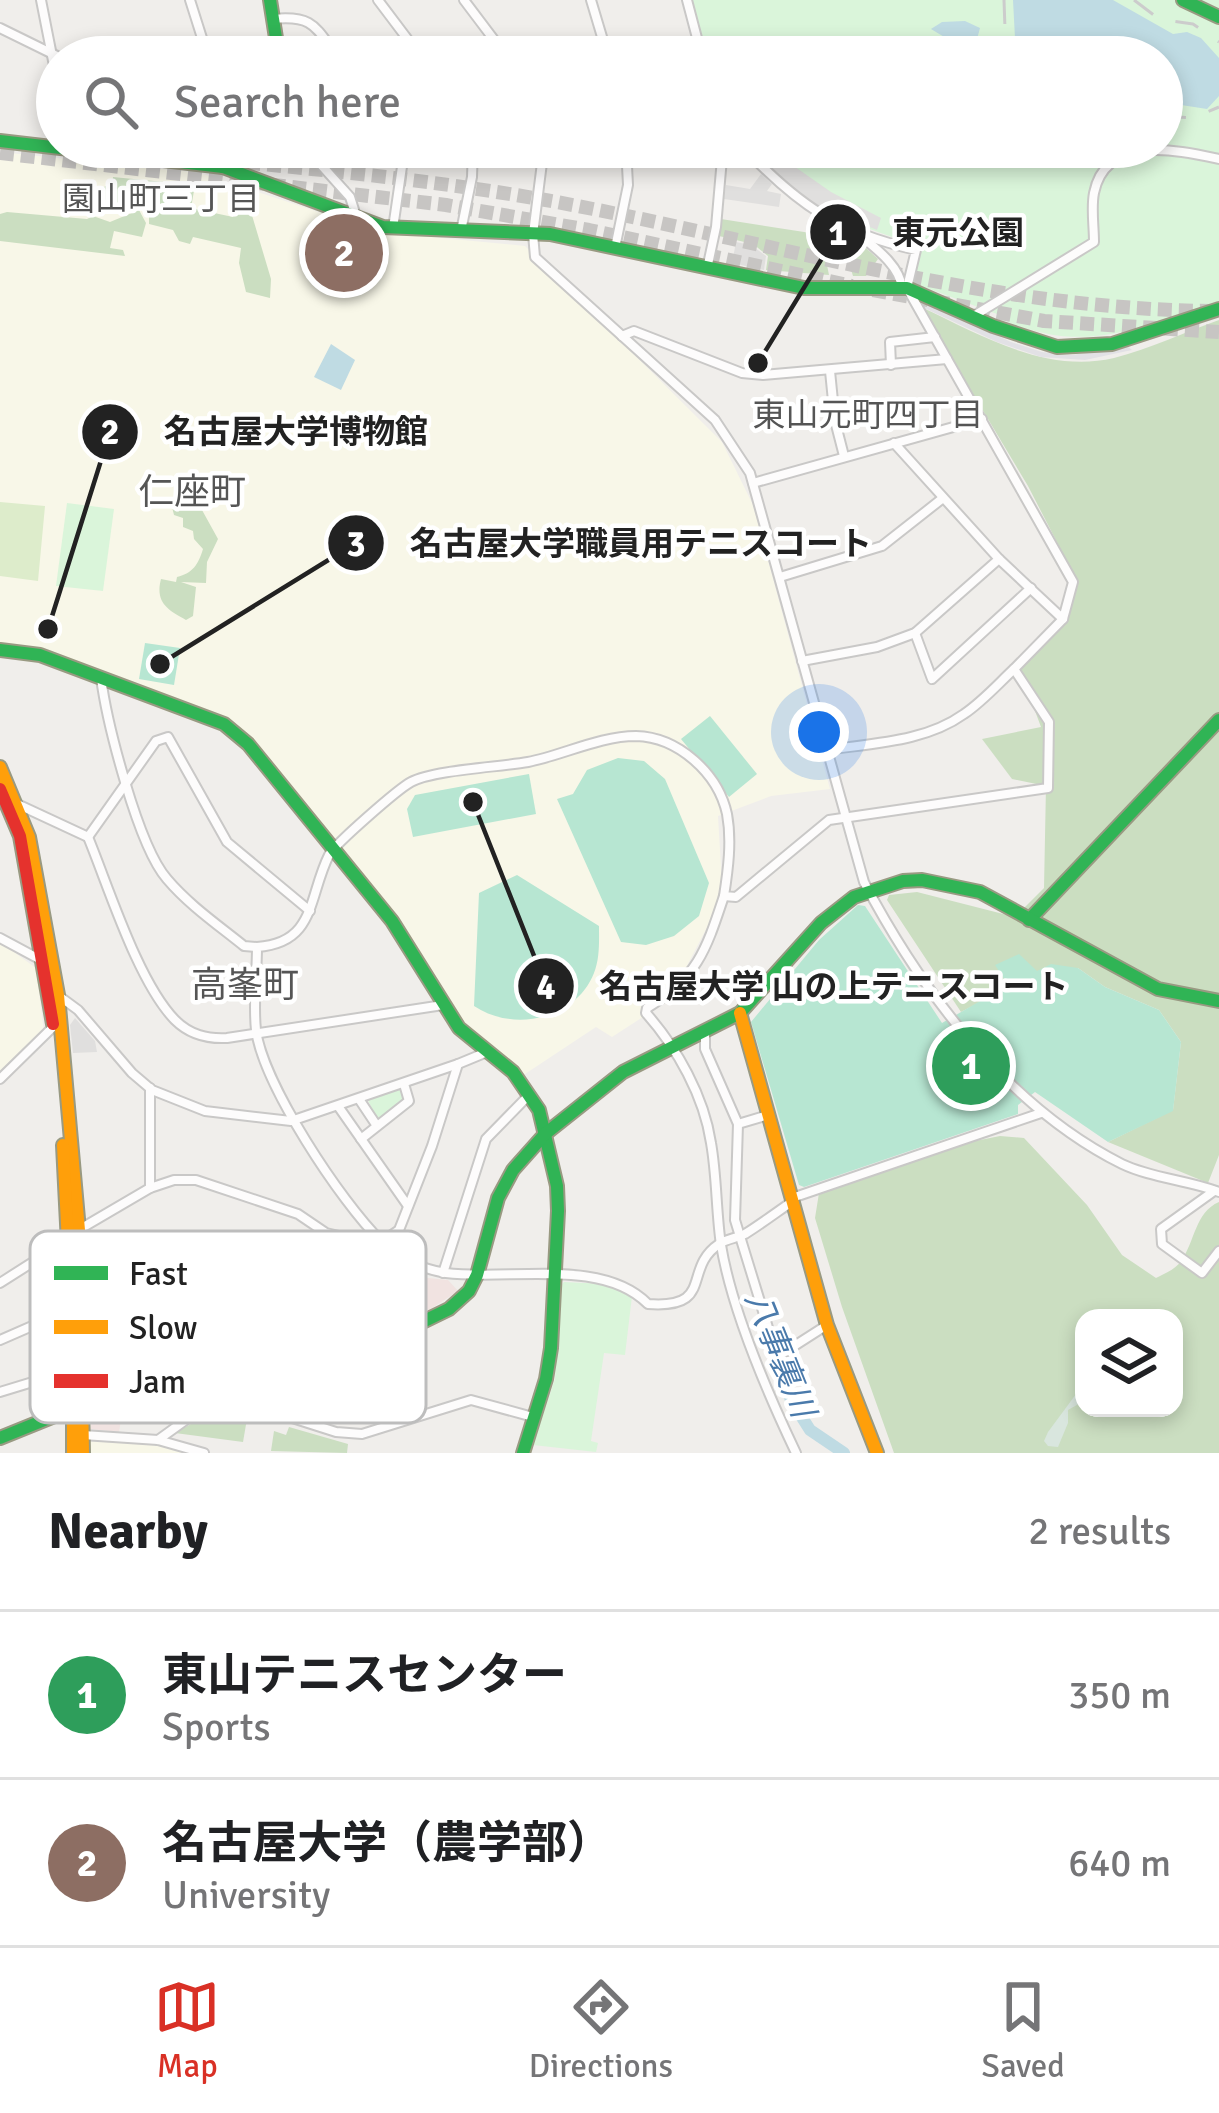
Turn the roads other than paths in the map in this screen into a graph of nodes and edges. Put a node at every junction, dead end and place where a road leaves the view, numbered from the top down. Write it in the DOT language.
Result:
graph roads {
  1 [pos="41,0"];
  2 [pos="190,0"];
  3 [pos="270,0"];
  4 [pos="378,0"];
  5 [pos="464,0"];
  6 [pos="591,0"];
  7 [pos="687,0"];
  8 [pos="1183,0"];
  9 [pos="1219,17"];
  10 [pos="273,19"];
  11 [pos="0,28"];
  12 [pos="50,36"];
  13 [pos="201,36"];
  14 [pos="276,36"];
  15 [pos="322,36"];
  16 [pos="405,36"];
  17 [pos="491,36"];
  18 [pos="602,36"];
  19 [pos="696,36"];
  20 [pos="36,46"];
  21 [pos="0,141"];
  22 [pos="36,145"];
  23 [pos="1183,154"];
  24 [pos="1219,159"];
  25 [pos="228,168"];
  26 [pos="324,168"];
  27 [pos="402,168"];
  28 [pos="472,168"];
  29 [pos="541,168"];
  30 [pos="627,168"];
  31 [pos="721,168"];
  32 [pos="763,168"];
  33 [pos="1108,168"];
  34 [pos="356,218"];
  35 [pos="393,228"];
  36 [pos="460,232"];
  37 [pos="856,232"];
  38 [pos="533,234"];
  39 [pos="614,248"];
  40 [pos="707,269"];
  41 [pos="905,288"];
  42 [pos="1219,309"];
  43 [pos="972,317"];
  44 [pos="622,336"];
  45 [pos="935,337"];
  46 [pos="948,359"];
  47 [pos="891,365"];
  48 [pos="830,370"];
  49 [pos="982,419"];
  50 [pos="894,443"];
  51 [pos="844,456"];
  52 [pos="753,483"];
  53 [pos="943,498"];
  54 [pos="1000,559"];
  55 [pos="780,578"];
  56 [pos="1031,588"];
  57 [pos="1063,619"];
  58 [pos="915,633"];
  59 [pos="0,650"];
  60 [pos="802,661"];
  61 [pos="1013,669"];
  62 [pos="101,676"];
  63 [pos="1219,720"];
  64 [pos="827,750"];
  65 [pos="0,767"];
  66 [pos="128,784"];
  67 [pos="5,796"];
  68 [pos="845,814"];
  69 [pos="88,838"];
  70 [pos="334,848"];
  71 [pos="868,890"];
  72 [pos="724,896"];
  73 [pos="310,911"];
  74 [pos="1030,920"];
  75 [pos="0,938"];
  76 [pos="257,947"];
  77 [pos="41,960"];
  78 [pos="58,995"];
  79 [pos="1219,1000"];
  80 [pos="443,1005"];
  81 [pos="740,1013"];
  82 [pos="53,1028"];
  83 [pos="706,1030"];
  84 [pos="256,1033"];
  85 [pos="673,1046"];
  86 [pos="490,1051"];
  87 [pos="458,1064"];
  88 [pos="0,1079"];
  89 [pos="404,1084"];
  90 [pos="150,1088"];
  91 [pos="531,1094"];
  92 [pos="359,1100"];
  93 [pos="338,1106"];
  94 [pos="1041,1113"];
  95 [pos="768,1115"];
  96 [pos="291,1121"];
  97 [pos="738,1124"];
  98 [pos="377,1126"];
  99 [pos="544,1134"];
  100 [pos="361,1139"];
  101 [pos="150,1188"];
  102 [pos="1217,1191"];
  103 [pos="792,1200"];
  104 [pos="408,1206"];
  105 [pos="74,1231"];
  106 [pos="74,1231"];
  107 [pos="79,1231"];
  108 [pos="323,1231"];
  109 [pos="372,1231"];
  110 [pos="397,1231"];
  111 [pos="740,1237"];
  112 [pos="721,1241"];
  113 [pos="1219,1251"];
  114 [pos="30,1263"];
  115 [pos="426,1268"];
  116 [pos="443,1273"];
  117 [pos="476,1275"];
  118 [pos="555,1276"];
  119 [pos="0,1283"];
  120 [pos="426,1320"];
  121 [pos="827,1325"];
  122 [pos="30,1327"];
  123 [pos="0,1340"];
  124 [pos="30,1383"];
  125 [pos="0,1392"];
  126 [pos="426,1414"];
  127 [pos="533,1417"];
  128 [pos="37,1423"];
  129 [pos="77,1423"];
  130 [pos="81,1423"];
  131 [pos="182,1423"];
  132 [pos="309,1423"];
  133 [pos="397,1423"];
  134 [pos="82,1435"];
  135 [pos="0,1438"];
  136 [pos="158,1440"];
  137 [pos="73,1453"];
  138 [pos="83,1453"];
  139 [pos="204,1453"];
  140 [pos="523,1453"];
  141 [pos="796,1453"];
  142 [pos="880,1453"];
  1 -- 12 [label="street"];
  2 -- 13 [label="street"];
  3 -- 10 [label="street"];
  4 -- 16 [label="street"];
  5 -- 17 [label="street"];
  6 -- 18 [label="street"];
  7 -- 19 [label="street"];
  8 -- 9 [label="street"];
  10 -- 14 [label="street"];
  10 -- 15 [label="street"];
  11 -- 20 [label="street"];
  21 -- 22 [label="street"];
  23 -- 24 [label="street"];
  25 -- 34 [label="street"];
  26 -- 34 [label="street"];
  27 -- 35 [label="street"];
  28 -- 36 [label="street"];
  29 -- 38 [label="street"];
  30 -- 39 [label="street"];
  31 -- 40 [label="street"];
  32 -- 37 [label="street"];
  33 -- 43 [label="street"];
  34 -- 35 [label="street"];
  35 -- 36 [label="street"];
  36 -- 38 [label="street"];
  37 -- 41 [label="street"];
  37 -- 41 [label="street"];
  38 -- 39 [label="street"];
  38 -- 44 [label="street"];
  39 -- 40 [label="street"];
  40 -- 41 [label="street"];
  41 -- 43 [label="street"];
  41 -- 45 [label="street"];
  42 -- 43 [label="street"];
  44 -- 48 [label="street"];
  44 -- 52 [label="street"];
  45 -- 46 [label="street"];
  45 -- 47 [label="street"];
  46 -- 47 [label="street"];
  46 -- 49 [label="street"];
  47 -- 48 [label="street"];
  48 -- 51 [label="street"];
  49 -- 50 [label="street"];
  49 -- 57 [label="street"];
  50 -- 51 [label="street"];
  50 -- 53 [label="street"];
  51 -- 52 [label="street"];
  52 -- 55 [label="street"];
  53 -- 54 [label="street"];
  53 -- 55 [label="street"];
  54 -- 56 [label="street"];
  54 -- 58 [label="street"];
  55 -- 60 [label="street"];
  56 -- 57 [label="street"];
  56 -- 58 [label="street"];
  57 -- 61 [label="street"];
  58 -- 60 [label="street"];
  59 -- 62 [label="street"];
  60 -- 64 [label="street"];
  61 -- 64 [label="street"];
  61 -- 68 [label="street"];
  62 -- 66 [label="street"];
  62 -- 70 [label="street"];
  63 -- 74 [label="street"];
  64 -- 68 [label="street"];
  65 -- 67 [label="street"];
  66 -- 69 [label="street"];
  66 -- 73 [label="street"];
  66 -- 76 [label="street"];
  67 -- 69 [label="street"];
  67 -- 77 [label="street"];
  67 -- 78 [label="street"];
  68 -- 71 [label="street"];
  68 -- 72 [label="street"];
  69 -- 84 [label="street"];
  70 -- 72 [label="street"];
  70 -- 73 [label="street"];
  70 -- 80 [label="street"];
  71 -- 74 [label="street"];
  71 -- 81 [label="street"];
  71 -- 94 [label="street"];
  72 -- 85 [label="street"];
  73 -- 76 [label="street"];
  74 -- 79 [label="street"];
  75 -- 77 [label="street"];
  76 -- 84 [label="street"];
  77 -- 82 [label="street"];
  78 -- 90 [label="street"];
  78 -- 105 [label="street"];
  80 -- 84 [label="street"];
  80 -- 86 [label="street"];
  81 -- 83 [label="street"];
  81 -- 95 [label="street"];
  82 -- 88 [label="street"];
  82 -- 106 [label="street"];
  83 -- 85 [label="street"];
  83 -- 97 [label="street"];
  84 -- 96 [label="street"];
  85 -- 99 [label="street"];
  85 -- 112 [label="street"];
  86 -- 87 [label="street"];
  86 -- 91 [label="street"];
  87 -- 89 [label="street"];
  87 -- 104 [label="street"];
  89 -- 92 [label="street"];
  89 -- 98 [label="street"];
  90 -- 96 [label="street"];
  90 -- 101 [label="street"];
  91 -- 99 [label="street"];
  91 -- 116 [label="street"];
  92 -- 93 [label="street"];
  92 -- 98 [label="street"];
  93 -- 96 [label="street"];
  93 -- 100 [label="street"];
  94 -- 102 [label="street"];
  94 -- 103 [label="street"];
  95 -- 97 [label="street"];
  95 -- 103 [label="street"];
  96 -- 109 [label="street"];
  97 -- 111 [label="street"];
  98 -- 100 [label="street"];
  99 -- 117 [label="street"];
  99 -- 118 [label="street"];
  100 -- 104 [label="street"];
  101 -- 107 [label="street"];
  101 -- 108 [label="street"];
  102 -- 113 [label="street"];
  103 -- 111 [label="street"];
  103 -- 121 [label="street"];
  104 -- 110 [label="street"];
  111 -- 112 [label="street"];
  111 -- 121 [label="street"];
  112 -- 118 [label="street"];
  112 -- 141 [label="street"];
  114 -- 119 [label="street"];
  115 -- 116 [label="street"];
  116 -- 117 [label="street"];
  117 -- 118 [label="street"];
  117 -- 120 [label="street"];
  118 -- 127 [label="street"];
  121 -- 142 [label="street"];
  122 -- 123 [label="street"];
  124 -- 125 [label="street"];
  126 -- 127 [label="street"];
  127 -- 140 [label="street"];
  128 -- 135 [label="street"];
  129 -- 137 [label="street"];
  130 -- 134 [label="street"];
  131 -- 136 [label="street"];
  132 -- 133 [label="street"];
  134 -- 136 [label="street"];
  134 -- 138 [label="street"];
  136 -- 139 [label="street"];
}
